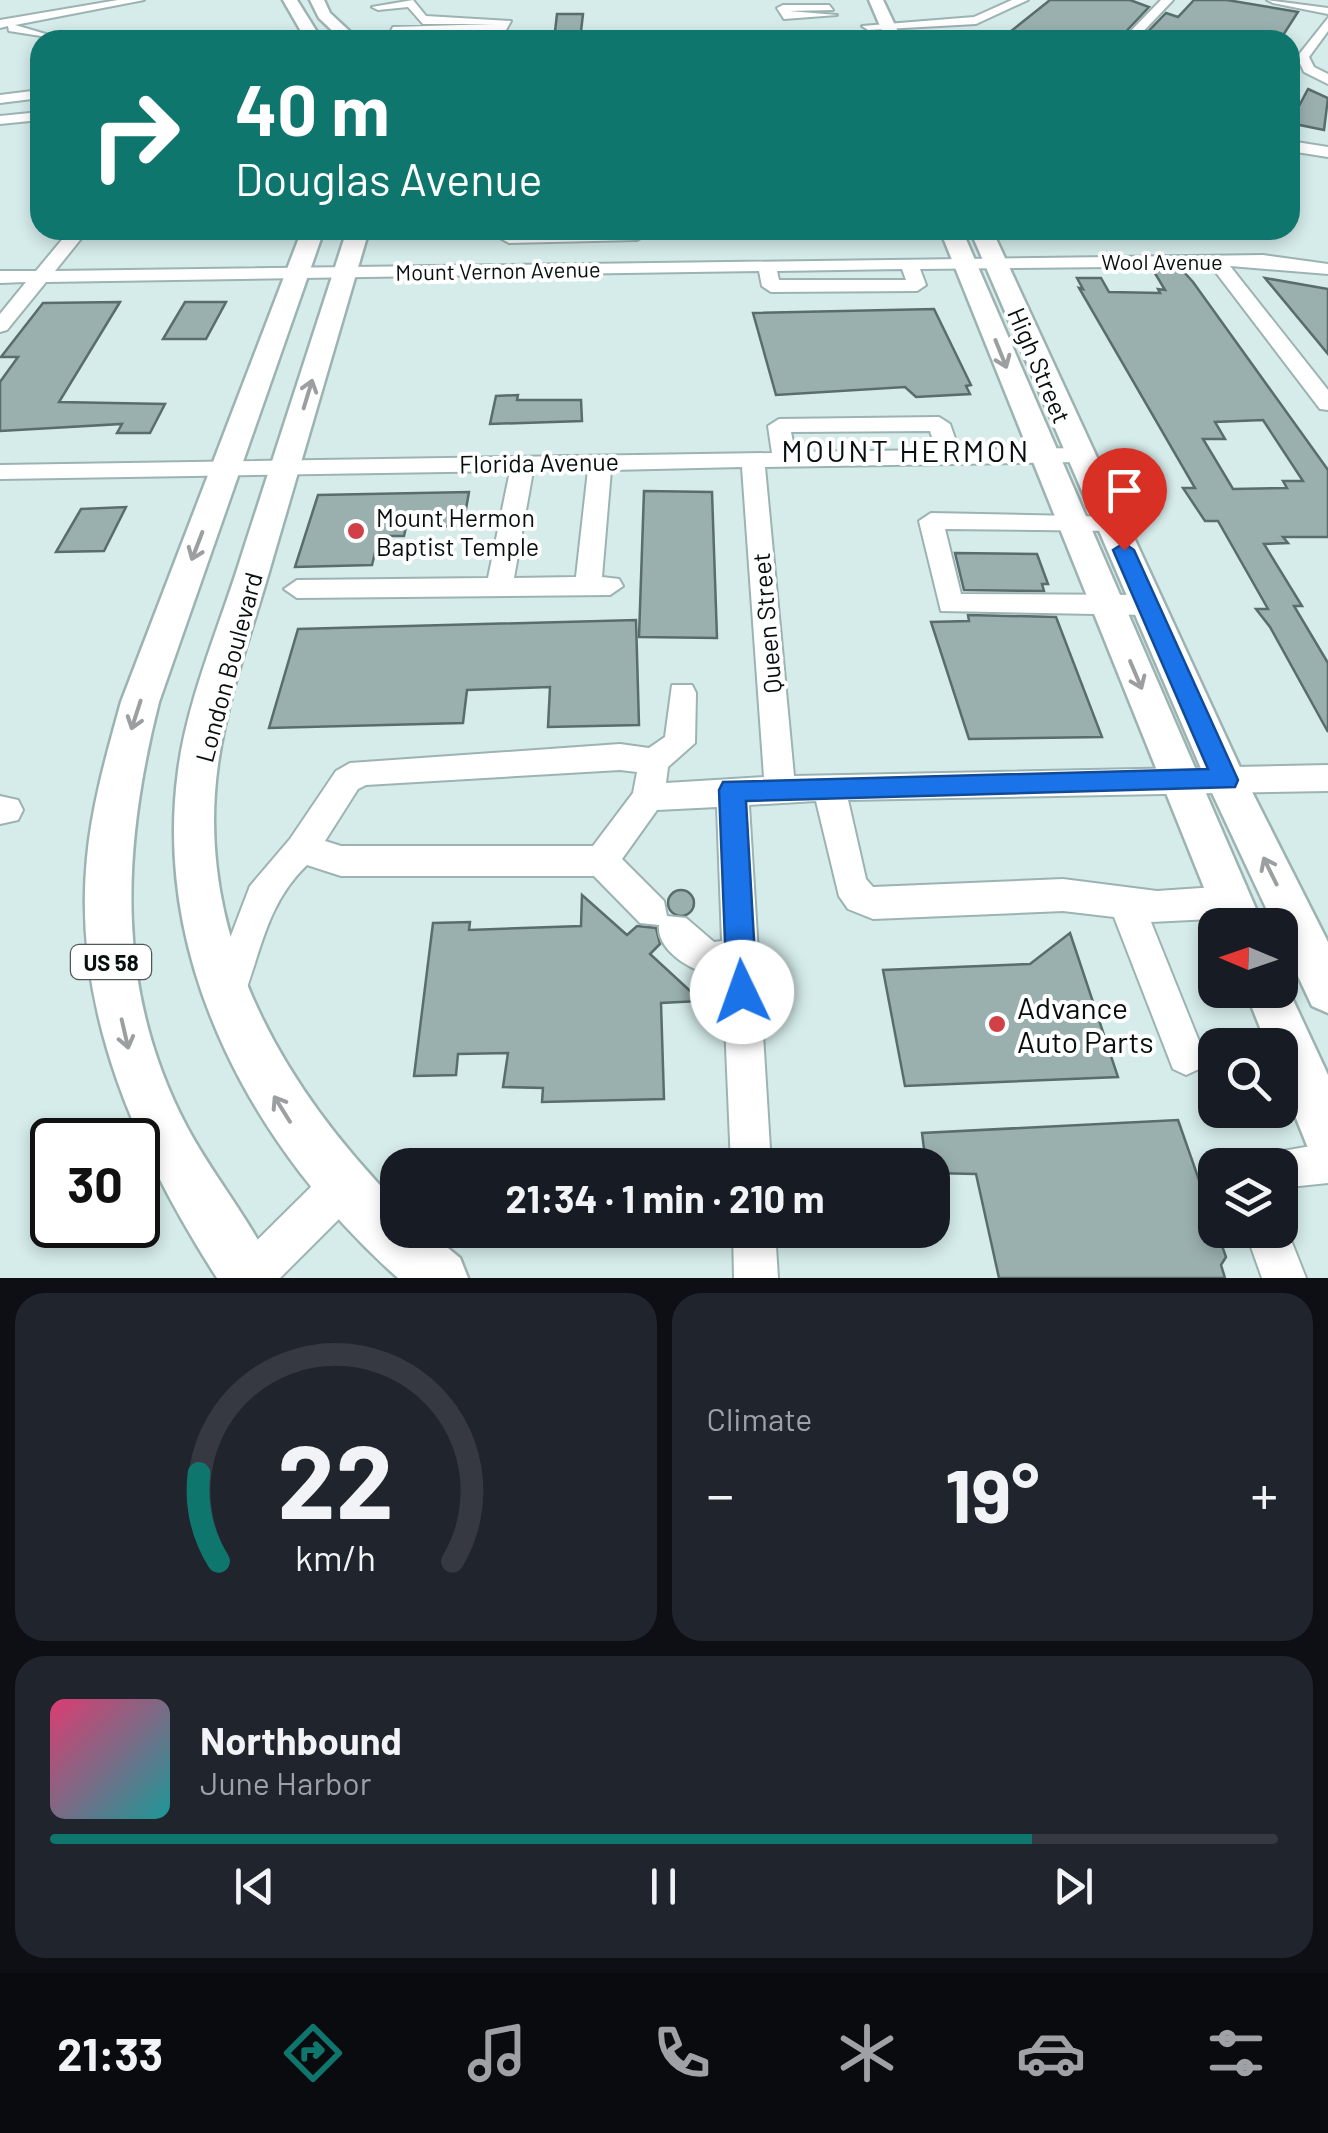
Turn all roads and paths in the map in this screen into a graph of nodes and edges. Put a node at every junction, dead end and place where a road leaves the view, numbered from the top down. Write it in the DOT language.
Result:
graph roads {
  1 [pos="138,0"];
  2 [pos="290,0"];
  3 [pos="317,0"];
  4 [pos="858,0"];
  5 [pos="876,0"];
  6 [pos="1022,0"];
  7 [pos="1168,0"];
  8 [pos="1273,0"];
  9 [pos="376,3"];
  10 [pos="917,7"];
  11 [pos="829,8"];
  12 [pos="1328,11"];
  13 [pos="983,19"];
  14 [pos="1,23"];
  15 [pos="1326,25"];
  16 [pos="308,30"];
  17 [pos="341,30"];
  18 [pos="394,30"];
  19 [pos="489,30"];
  20 [pos="837,30"];
  21 [pos="870,30"];
  22 [pos="889,30"];
  23 [pos="910,30"];
  24 [pos="1138,30"];
  25 [pos="30,31"];
  26 [pos="1325,79"];
  27 [pos="30,95"];
  28 [pos="0,99"];
  29 [pos="30,117"];
  30 [pos="0,120"];
  31 [pos="1300,148"];
  32 [pos="1328,152"];
  33 [pos="71,240"];
  34 [pos="310,240"];
  35 [pos="355,240"];
  36 [pos="508,240"];
  37 [pos="955,240"];
  38 [pos="986,240"];
  39 [pos="786,246"];
  40 [pos="1217,261"];
  41 [pos="996,263"];
  42 [pos="909,264"];
  43 [pos="964,264"];
  44 [pos="767,266"];
  45 [pos="791,266"];
  46 [pos="1328,269"];
  47 [pos="505,270"];
  48 [pos="345,272"];
  49 [pos="298,273"];
  50 [pos="41,276"];
  51 [pos="0,277"];
  52 [pos="0,326"];
  53 [pos="1319,381"];
  54 [pos="1328,404"];
  55 [pos="1079,454"];
  56 [pos="1044,456"];
  57 [pos="950,457"];
  58 [pos="753,458"];
  59 [pos="784,458"];
  60 [pos="600,461"];
  61 [pos="523,463"];
  62 [pos="284,467"];
  63 [pos="225,468"];
  64 [pos="0,472"];
  65 [pos="1072,523"];
  66 [pos="1112,523"];
  67 [pos="498,586"];
  68 [pos="298,589"];
  69 [pos="1148,604"];
  70 [pos="1106,605"];
  71 [pos="682,693"];
  72 [pos="654,761"];
  73 [pos="1328,778"];
  74 [pos="1181,780"];
  75 [pos="1226,780"];
  76 [pos="829,787"];
  77 [pos="780,788"];
  78 [pos="732,790"];
  79 [pos="648,797"];
  80 [pos="302,849"];
  81 [pos="601,861"];
  82 [pos="1126,903"];
  83 [pos="1234,908"];
  84 [pos="1198,911"];
  85 [pos="740,958"];
  86 [pos="1328,990"];
  87 [pos="225,999"];
  88 [pos="1275,1008"];
  89 [pos="1186,1056"];
  90 [pos="1328,1135"];
  91 [pos="750,1148"];
  92 [pos="1328,1163"];
  93 [pos="1298,1166"];
  94 [pos="341,1187"];
  95 [pos="755,1248"];
  96 [pos="1273,1248"];
  97 [pos="249,1278"];
  98 [pos="440,1278"];
  99 [pos="756,1278"];
  100 [pos="1284,1278"];
  1 -- 14 [label="street"];
  2 -- 16 [label="main road"];
  3 -- 17 [label="main road"];
  4 -- 21 [label="main road"];
  5 -- 22 [label="main road"];
  6 -- 13 [label="street"];
  7 -- 24 [label="street"];
  8 -- 12 [label="street"];
  9 -- 18 [label="street"];
  9 -- 19 [label="street"];
  10 -- 13 [label="street"];
  11 -- 20 [label="street"];
  13 -- 23 [label="street"];
  14 -- 25 [label="street"];
  15 -- 26 [label="street"];
  27 -- 28 [label="street"];
  29 -- 30 [label="street"];
  31 -- 32 [label="street"];
  33 -- 50 [label="street"];
  34 -- 49 [label="main road, US 58"];
  35 -- 48 [label="main road, London Boulevard"];
  36 -- 47 [label="street"];
  37 -- 43 [label="main road, High Street"];
  38 -- 41 [label="main road, High Street"];
  39 -- 45 [label="street"];
  40 -- 41 [label="street, Wool Avenue"];
  40 -- 46 [label="street, Wool Avenue"];
  40 -- 53 [label="street"];
  41 -- 43 [label="street, Mount Vernon Avenue"];
  41 -- 55 [label="main road, High Street"];
  42 -- 43 [label="street, Mount Vernon Avenue"];
  42 -- 44 [label="street"];
  42 -- 45 [label="street, Mount Vernon Avenue"];
  43 -- 56 [label="main road, High Street, one-way"];
  44 -- 45 [label="street, Mount Vernon Avenue"];
  44 -- 47 [label="street, Mount Vernon Avenue"];
  47 -- 48 [label="street, Mount Vernon Avenue"];
  48 -- 49 [label="street, Mount Vernon Avenue"];
  62 -- 48 [label="main road, London Boulevard, one-way"];
  49 -- 50 [label="street, Mount Vernon Avenue"];
  49 -- 63 [label="main road, US 58"];
  50 -- 51 [label="street, Mount Vernon Avenue"];
  50 -- 52 [label="street"];
  53 -- 54 [label="street"];
  55 -- 56 [label="street, Florida Avenue"];
  55 -- 66 [label="main road, High Street"];
  56 -- 57 [label="street, Florida Avenue"];
  56 -- 65 [label="main road, High Street"];
  57 -- 59 [label="street, Florida Avenue"];
  57 -- 59 [label="street"];
  58 -- 59 [label="street, Florida Avenue"];
  58 -- 60 [label="street, Florida Avenue"];
  58 -- 77 [label="street, Queen Street"];
  60 -- 61 [label="street, Florida Avenue"];
  60 -- 67 [label="street"];
  61 -- 62 [label="street, Florida Avenue"];
  61 -- 67 [label="street"];
  62 -- 63 [label="street, Florida Avenue"];
  62 -- 87 [label="main road, London Boulevard"];
  63 -- 64 [label="street, Florida Avenue"];
  63 -- 97 [label="main road, US 58, one-way"];
  65 -- 66 [label="street"];
  65 -- 70 [label="main road, High Street"];
  65 -- 70 [label="street"];
  66 -- 69 [label="main road, High Street"];
  67 -- 68 [label="street"];
  69 -- 70 [label="street"];
  69 -- 75 [label="main road, High Street"];
  70 -- 74 [label="main road, High Street, one-way"];
  71 -- 72 [label="street"];
  72 -- 79 [label="street"];
  72 -- 80 [label="street"];
  73 -- 75 [label="street"];
  74 -- 75 [label="street"];
  74 -- 76 [label="street"];
  74 -- 83 [label="main road, High Street"];
  86 -- 75 [label="main road, High Street, one-way"];
  76 -- 77 [label="street"];
  76 -- 82 [label="street"];
  77 -- 78 [label="street"];
  78 -- 79 [label="street"];
  78 -- 85 [label="street"];
  79 -- 81 [label="street"];
  80 -- 81 [label="street"];
  80 -- 87 [label="street"];
  81 -- 85 [label="street"];
  82 -- 84 [label="street"];
  82 -- 89 [label="street"];
  85 -- 91 [label="street"];
  94 -- 87 [label="main road, London Boulevard, one-way"];
  88 -- 90 [label="main road"];
  92 -- 93 [label="street"];
  94 -- 97 [label="street"];
  94 -- 98 [label="main road, London Boulevard"];
  95 -- 99 [label="street"];
  96 -- 100 [label="street"];
}
